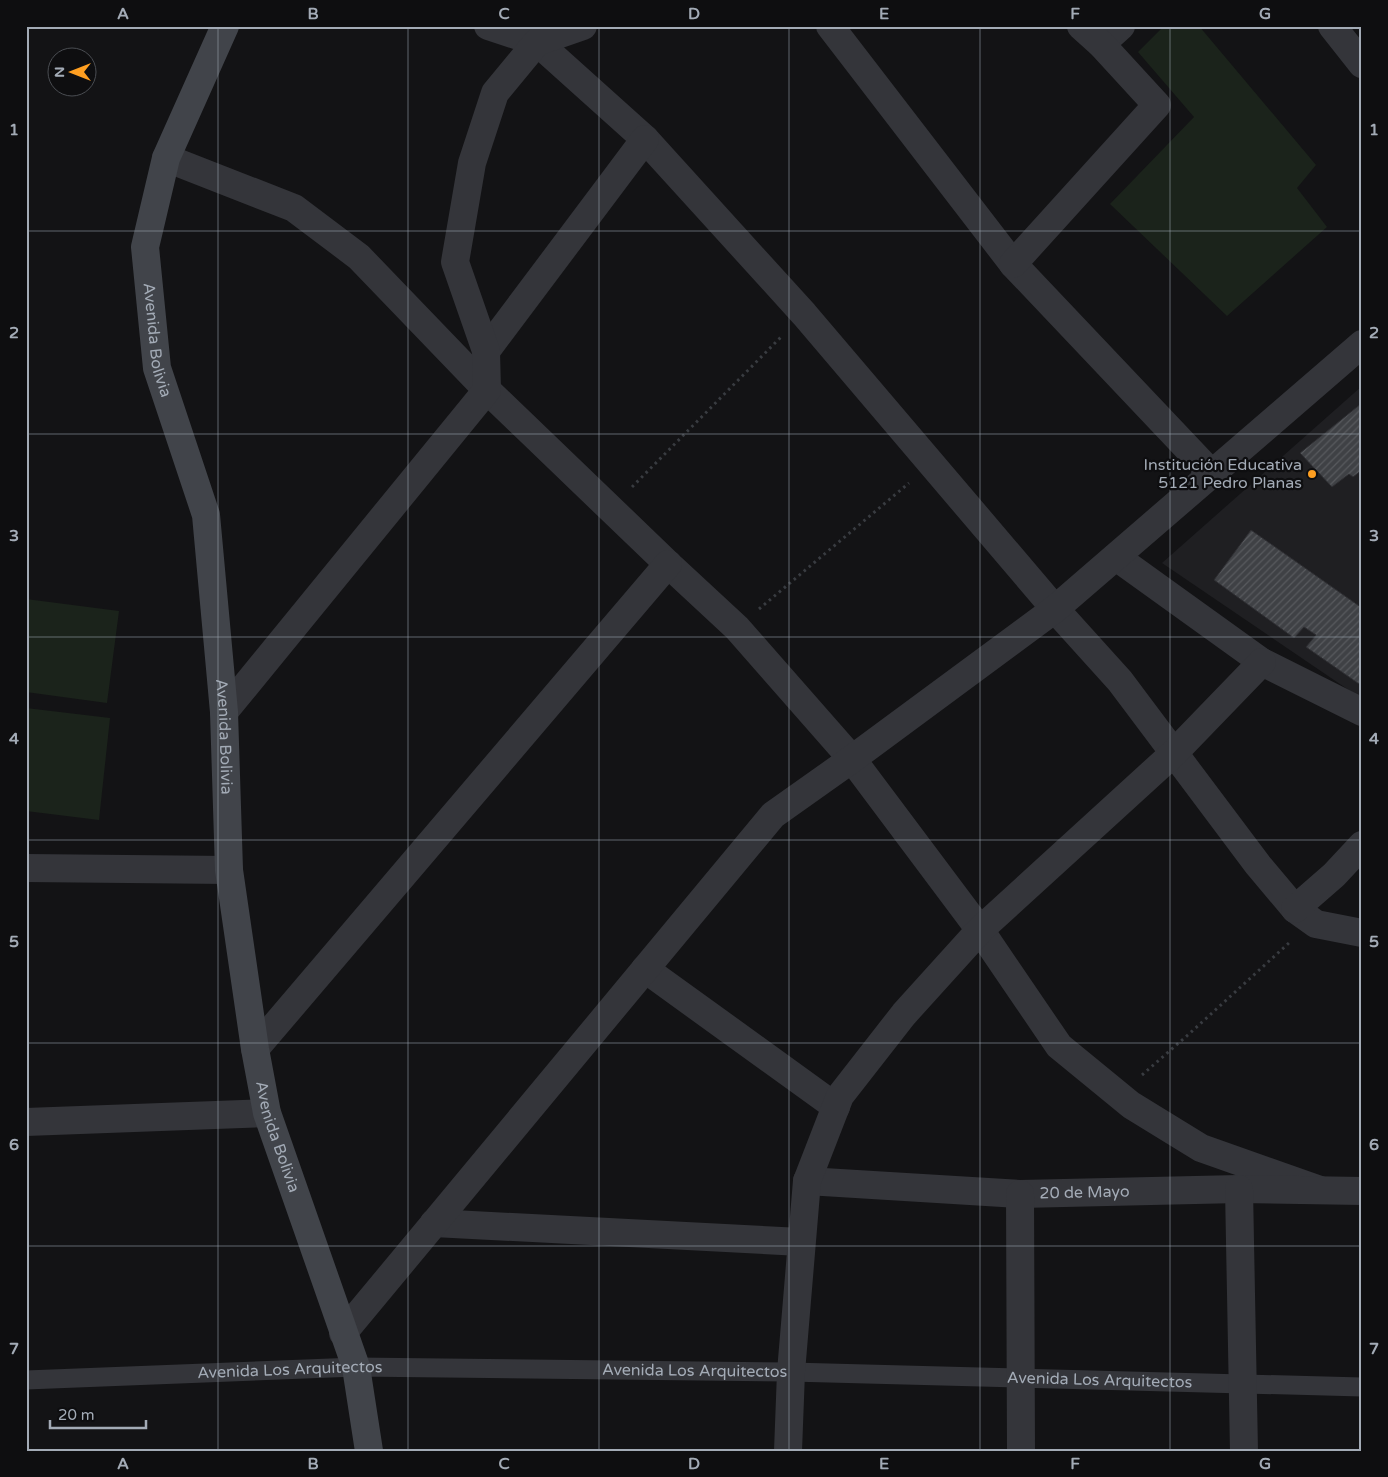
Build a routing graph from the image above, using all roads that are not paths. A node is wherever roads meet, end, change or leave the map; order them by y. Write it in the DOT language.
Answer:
graph roads {
  1 [pos="224,26"];
  2 [pos="488,26"];
  3 [pos="583,26"];
  4 [pos="830,26"];
  5 [pos="1121,26"];
  6 [pos="1332,26"];
  7 [pos="1091,35"];
  8 [pos="537,42"];
  9 [pos="1362,64"];
  10 [pos="645,139"];
  11 [pos="166,158"];
  12 [pos="1013,264"];
  13 [pos="1362,344"];
  14 [pos="486,351"];
  15 [pos="487,390"];
  16 [pos="1212,474"];
  17 [pos="1116,557"];
  18 [pos="668,564"];
  19 [pos="1055,609"];
  20 [pos="1262,662"];
  21 [pos="224,712"];
  22 [pos="1362,712"];
  23 [pos="1174,753"];
  24 [pos="852,759"];
  25 [pos="1362,845"];
  26 [pos="26,868"];
  27 [pos="229,870"];
  28 [pos="1306,916"];
  29 [pos="980,930"];
  30 [pos="1362,933"];
  31 [pos="645,969"];
  32 [pos="254,1049"];
  33 [pos="836,1107"];
  34 [pos="267,1113"];
  35 [pos="26,1122"];
  36 [pos="807,1181"];
  37 [pos="1239,1189"];
  38 [pos="1320,1190"];
  39 [pos="1362,1191"];
  40 [pos="1020,1194"];
  41 [pos="434,1223"];
  42 [pos="801,1242"];
  43 [pos="344,1334"];
  44 [pos="356,1367"];
  45 [pos="791,1372"];
  46 [pos="1021,1378"];
  47 [pos="26,1380"];
  48 [pos="1243,1384"];
  49 [pos="1362,1387"];
  50 [pos="369,1451"];
  51 [pos="788,1451"];
  52 [pos="1021,1451"];
  53 [pos="1244,1451"];
  1 -- 11 [label="main road, Avenida Bolivia"];
  2 -- 8 [label="street"];
  3 -- 8 [label="street"];
  4 -- 12 [label="street"];
  5 -- 7 [label="street"];
  6 -- 9 [label="street"];
  7 -- 12 [label="street"];
  8 -- 10 [label="street"];
  8 -- 14 [label="street"];
  10 -- 14 [label="street"];
  10 -- 19 [label="street"];
  11 -- 15 [label="street"];
  11 -- 21 [label="main road, Avenida Bolivia"];
  12 -- 16 [label="street"];
  13 -- 16 [label="street"];
  14 -- 15 [label="street"];
  15 -- 18 [label="street"];
  15 -- 21 [label="street"];
  16 -- 17 [label="street"];
  17 -- 19 [label="street"];
  17 -- 20 [label="street"];
  18 -- 24 [label="street"];
  18 -- 32 [label="street"];
  19 -- 23 [label="street"];
  19 -- 24 [label="street"];
  20 -- 22 [label="street"];
  20 -- 23 [label="street"];
  21 -- 27 [label="main road, Avenida Bolivia"];
  23 -- 28 [label="street"];
  23 -- 29 [label="street"];
  24 -- 29 [label="street"];
  24 -- 31 [label="street"];
  25 -- 28 [label="street"];
  26 -- 27 [label="street"];
  27 -- 32 [label="main road, Avenida Bolivia"];
  28 -- 30 [label="street"];
  29 -- 33 [label="street"];
  29 -- 38 [label="street"];
  31 -- 33 [label="street"];
  31 -- 41 [label="street"];
  32 -- 34 [label="main road, Avenida Bolivia"];
  33 -- 36 [label="street"];
  34 -- 35 [label="street"];
  34 -- 43 [label="main road, Avenida Bolivia"];
  36 -- 40 [label="street, 20 de Mayo"];
  36 -- 42 [label="street"];
  37 -- 38 [label="street, 20 de Mayo"];
  37 -- 40 [label="street, 20 de Mayo"];
  37 -- 48 [label="street"];
  38 -- 39 [label="street, 20 de Mayo"];
  40 -- 46 [label="street"];
  41 -- 42 [label="street"];
  41 -- 43 [label="street"];
  42 -- 45 [label="street"];
  43 -- 44 [label="main road, Avenida Bolivia"];
  44 -- 45 [label="lane, Avenida Los Arquitectos"];
  44 -- 47 [label="lane, Avenida Los Arquitectos"];
  44 -- 50 [label="main road, Avenida Bolivia"];
  45 -- 46 [label="lane, Avenida Los Arquitectos"];
  45 -- 51 [label="street"];
  46 -- 48 [label="lane, Avenida Los Arquitectos"];
  46 -- 52 [label="street"];
  48 -- 49 [label="lane, Avenida Los Arquitectos"];
  48 -- 53 [label="street"];
}
